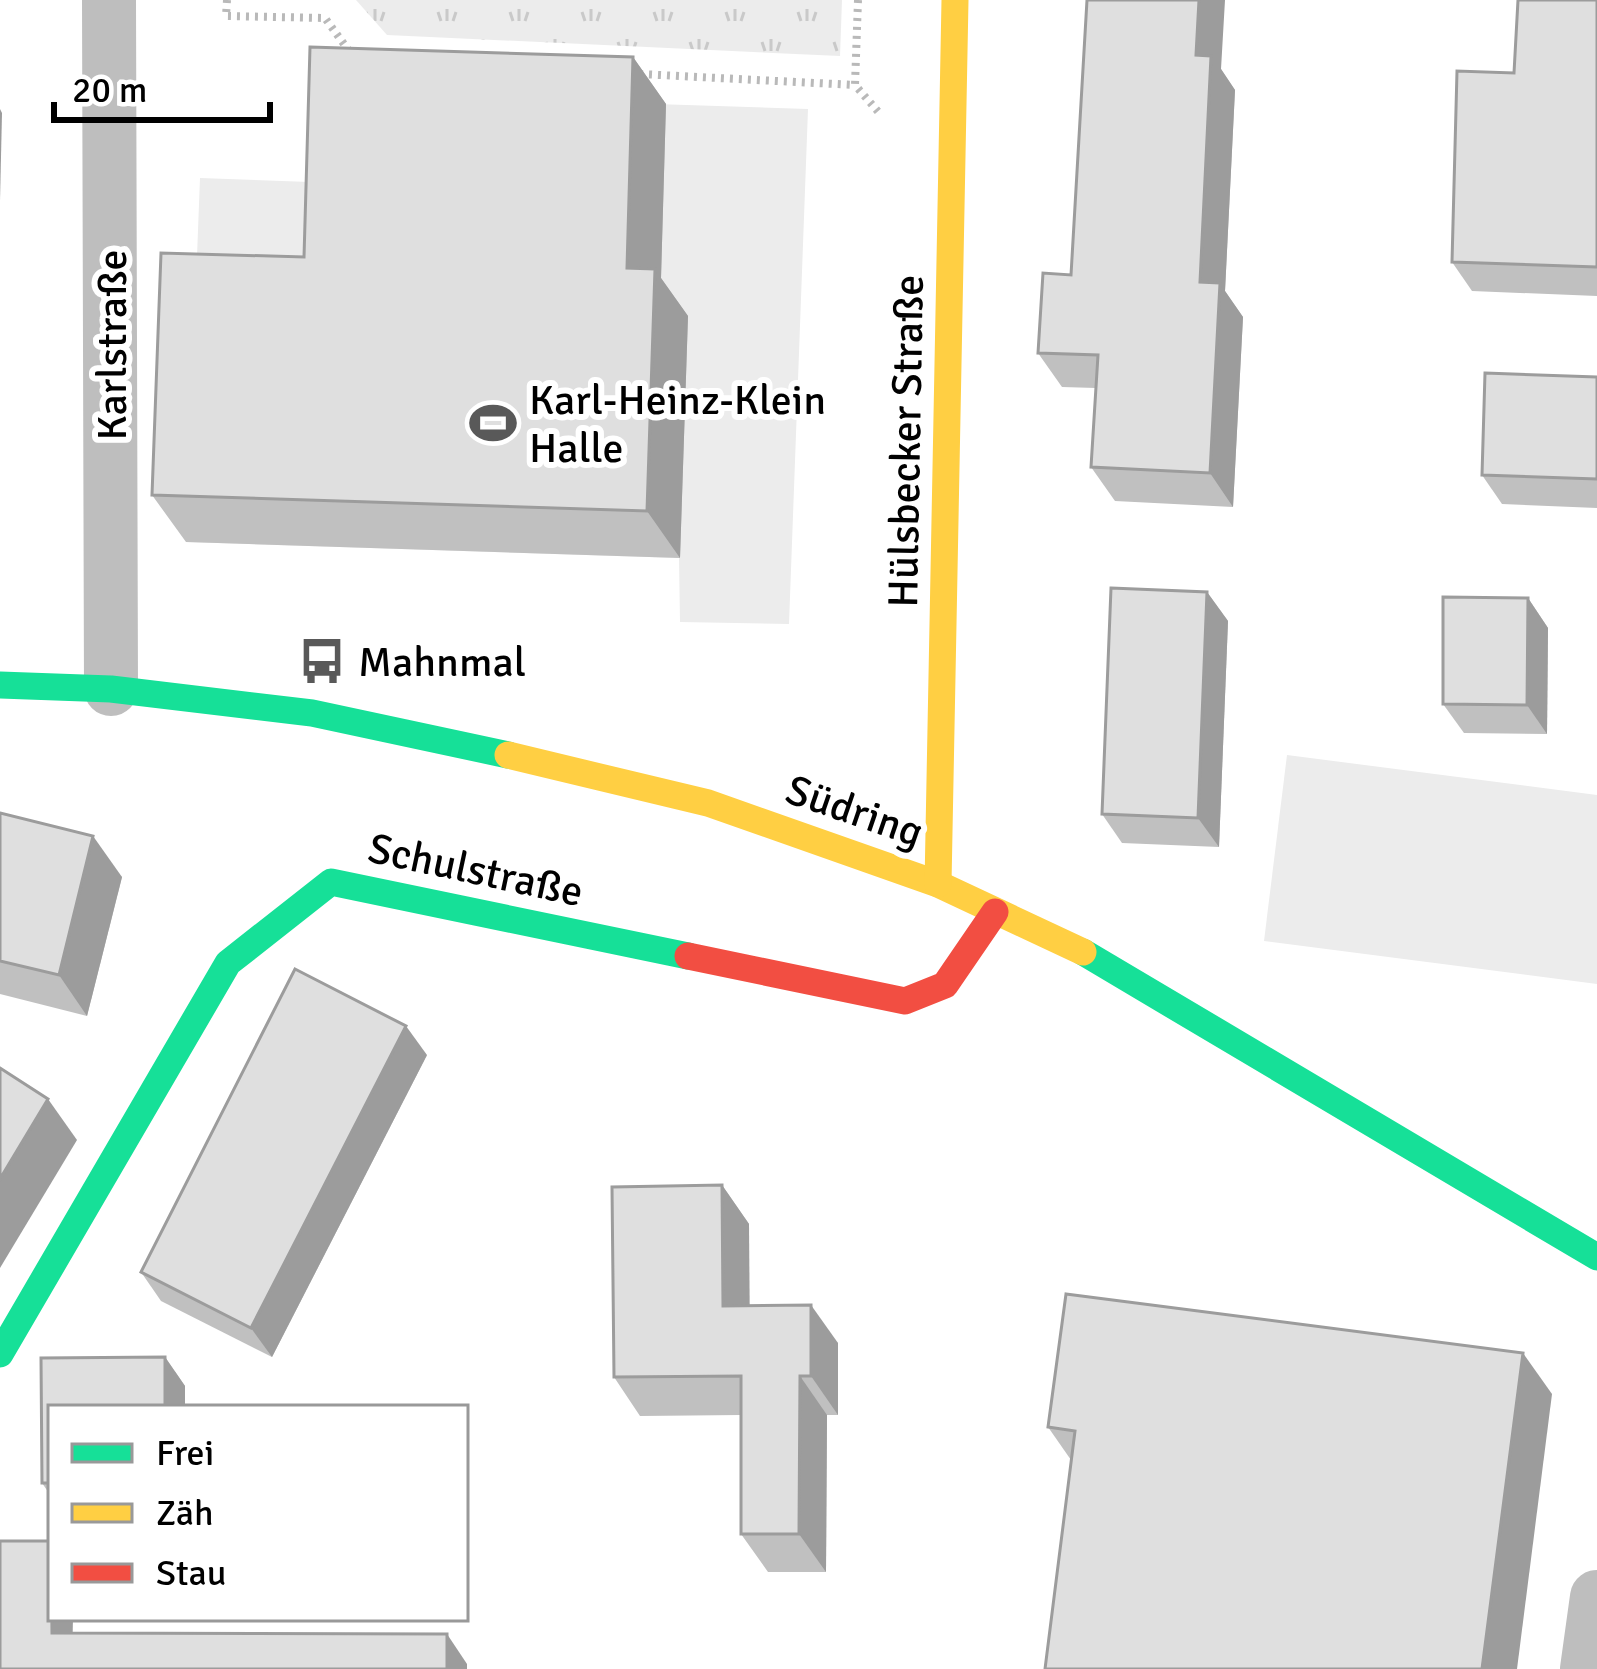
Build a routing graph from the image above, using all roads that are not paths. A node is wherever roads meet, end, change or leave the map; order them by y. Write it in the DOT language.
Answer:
graph roads {
  1 [pos="109,0"];
  2 [pos="955,0"];
  3 [pos="0,685"];
  4 [pos="111,689"];
  5 [pos="938,884"];
  6 [pos="995,912"];
  7 [pos="1597,1257"];
  8 [pos="0,1354"];
  9 [pos="1597,1597"];
  10 [pos="1587,1669"];
  1 -- 4 [label="street, Karlstraße"];
  2 -- 5 [label="street, Hülsbecker Straße"];
  3 -- 4 [label="street, Südring"];
  4 -- 5 [label="street, Südring"];
  5 -- 6 [label="street, Südring"];
  6 -- 7 [label="street, Südring"];
  6 -- 8 [label="street, Schulstraße"];
  9 -- 10 [label="street"];
}
